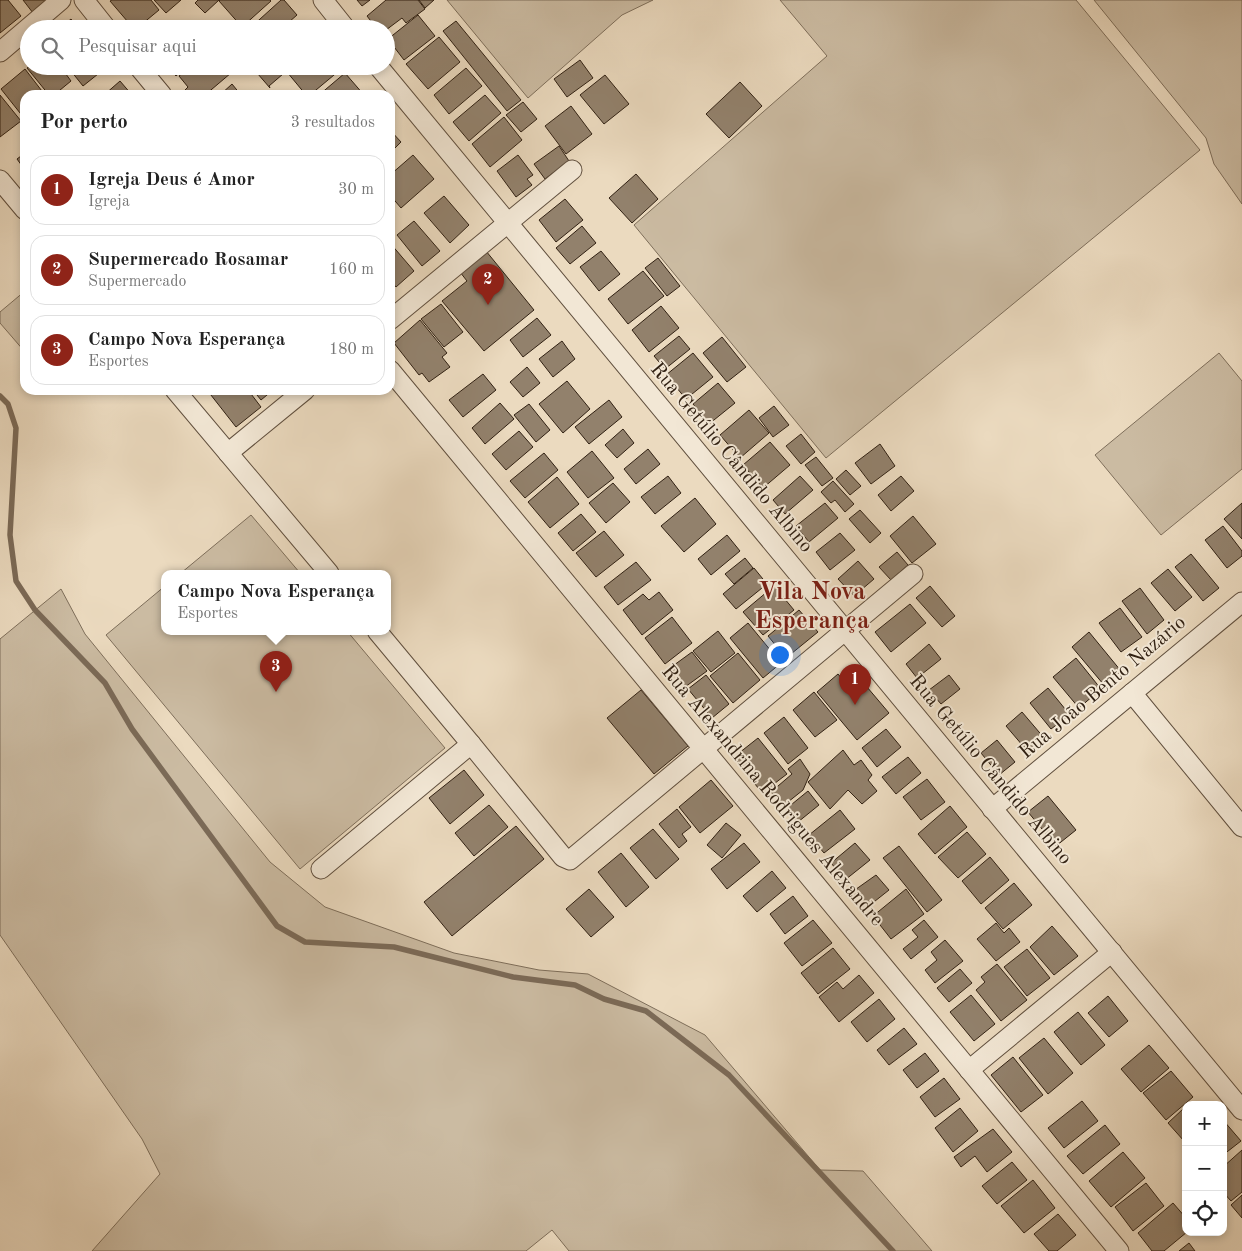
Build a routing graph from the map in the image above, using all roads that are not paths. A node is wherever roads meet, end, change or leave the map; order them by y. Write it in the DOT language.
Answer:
graph roads {
  1 [pos="61,0"];
  2 [pos="84,0"];
  3 [pos="323,0"];
  4 [pos="38,20"];
  5 [pos="100,20"];
  6 [pos="339,20"];
  7 [pos="20,35"];
  8 [pos="0,52"];
  9 [pos="145,75"];
  10 [pos="385,75"];
  11 [pos="158,90"];
  12 [pos="572,170"];
  13 [pos="0,180"];
  14 [pos="20,204"];
  15 [pos="507,223"];
  16 [pos="395,316"];
  17 [pos="395,376"];
  18 [pos="179,395"];
  19 [pos="299,395"];
  20 [pos="228,453"];
  21 [pos="326,570"];
  22 [pos="913,574"];
  23 [pos="1242,602"];
  24 [pos="845,630"];
  25 [pos="380,635"];
  26 [pos="1132,693"];
  27 [pos="471,744"];
  28 [pos="703,748"];
  29 [pos="992,809"];
  30 [pos="1242,828"];
  31 [pos="321,869"];
  32 [pos="1112,952"];
  33 [pos="969,1070"];
  34 [pos="1242,1110"];
  35 [pos="1119,1251"];
  1 -- 4 [label="street"];
  2 -- 5 [label="street"];
  3 -- 6 [label="street"];
  7 -- 8 [label="street"];
  9 -- 11 [label="street"];
  10 -- 15 [label="street, Rua Getúlio Cândido Albino"];
  12 -- 15 [label="street"];
  13 -- 14 [label="street"];
  15 -- 16 [label="street"];
  15 -- 24 [label="street, Rua Getúlio Cândido Albino"];
  17 -- 28 [label="street, Rua Alexandrina Rodrigues Alexandre"];
  18 -- 20 [label="street"];
  19 -- 20 [label="street"];
  20 -- 21 [label="street"];
  22 -- 24 [label="street"];
  23 -- 26 [label="street, Rua João Bento Nazário"];
  24 -- 28 [label="street"];
  24 -- 29 [label="street, Rua Getúlio Cândido Albino"];
  25 -- 27 [label="street"];
  26 -- 29 [label="street, Rua João Bento Nazário"];
  26 -- 30 [label="street"];
  27 -- 28 [label="street"];
  27 -- 31 [label="street"];
  28 -- 33 [label="street, Rua Alexandrina Rodrigues Alexandre"];
  29 -- 32 [label="street, Rua Getúlio Cândido Albino"];
  32 -- 33 [label="street"];
  32 -- 34 [label="street, Rua Getúlio Cândido Albino"];
  33 -- 35 [label="street, Rua Alexandrina Rodrigues Alexandre"];
}
